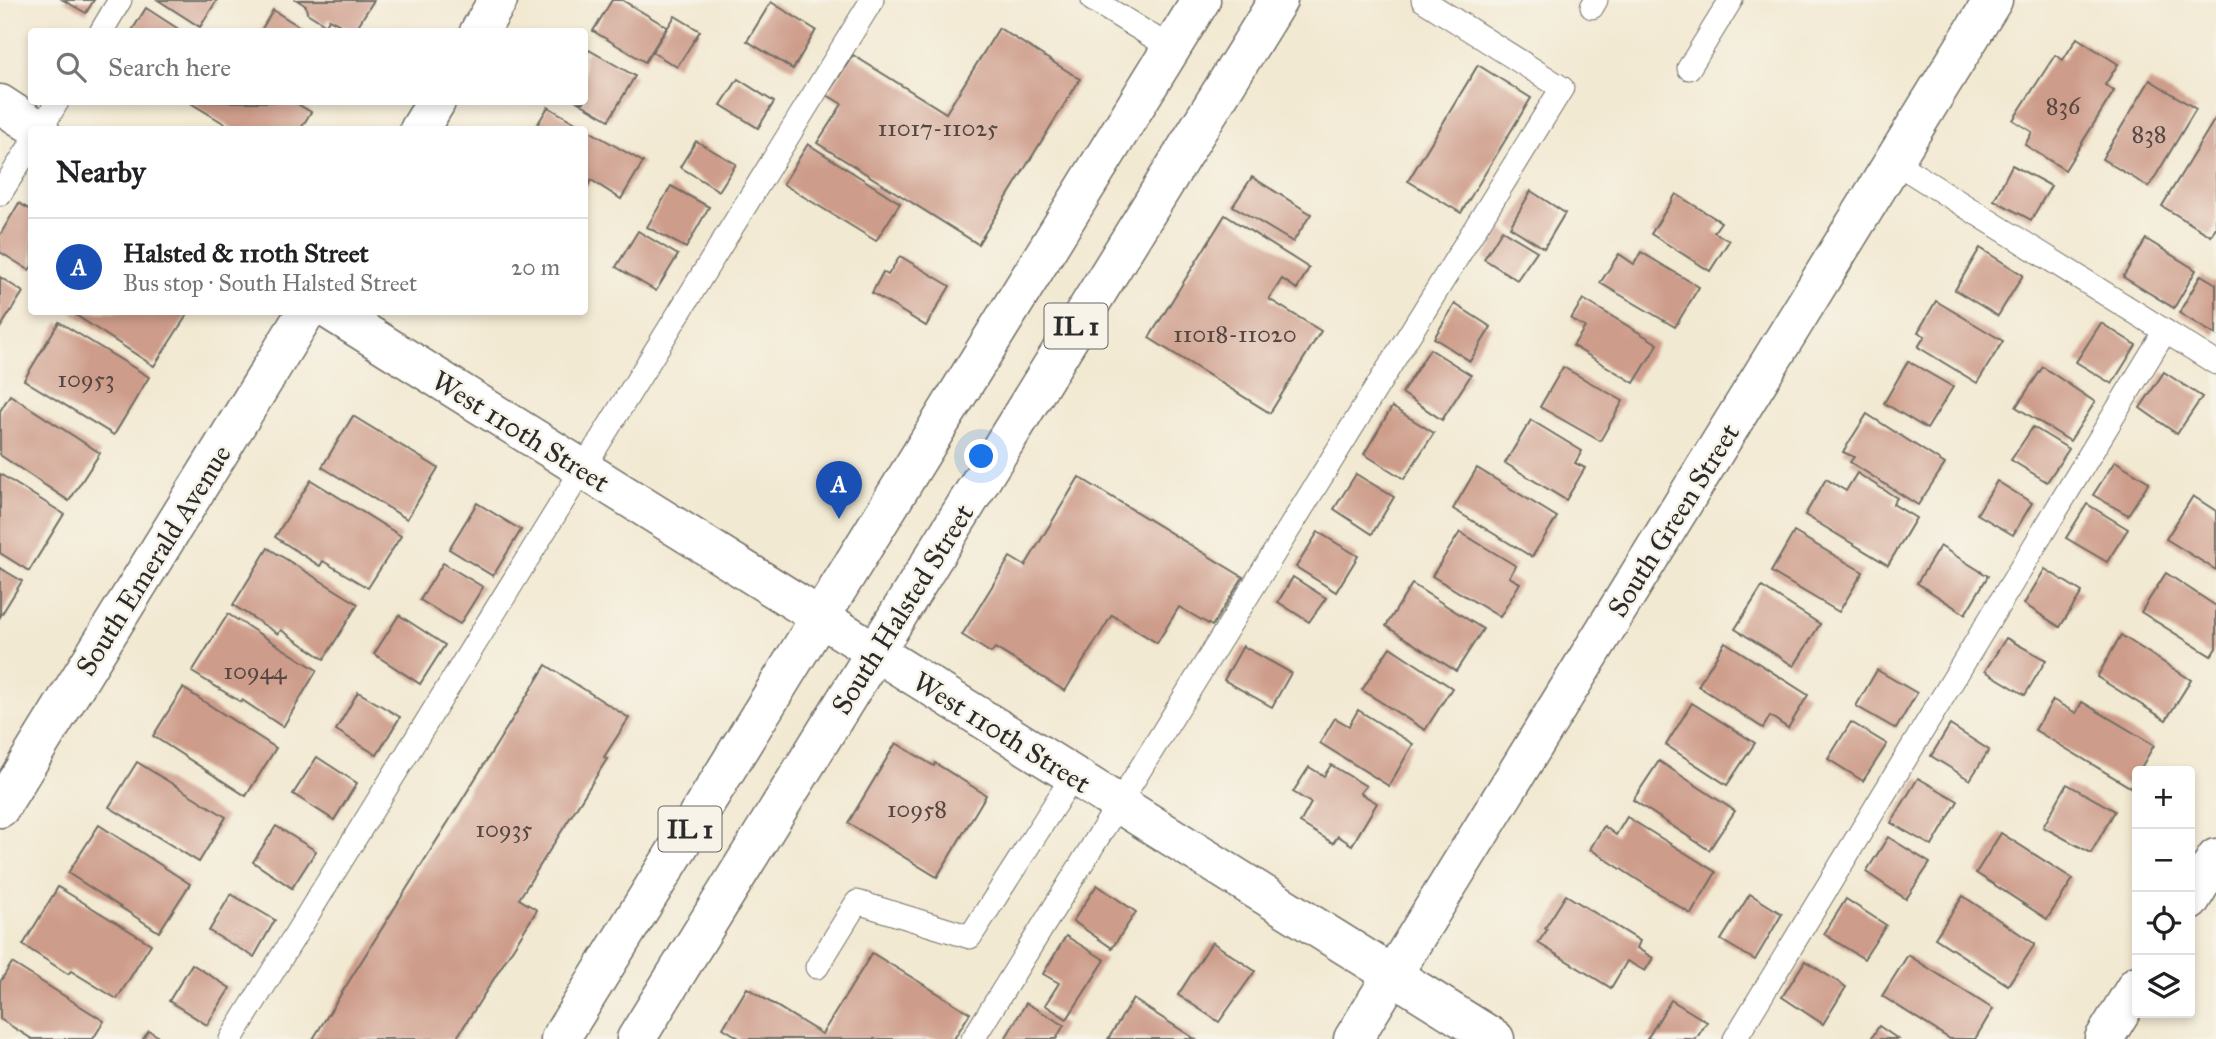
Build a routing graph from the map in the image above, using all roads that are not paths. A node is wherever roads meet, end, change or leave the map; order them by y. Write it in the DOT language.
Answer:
graph roads {
  1 [pos="120,0"];
  2 [pos="498,0"];
  3 [pos="872,0"];
  4 [pos="1093,0"];
  5 [pos="1201,0"];
  6 [pos="1278,0"];
  7 [pos="1423,0"];
  8 [pos="1731,0"];
  9 [pos="1993,0"];
  10 [pos="102,28"];
  11 [pos="481,28"];
  12 [pos="1171,48"];
  13 [pos="1689,68"];
  14 [pos="0,104"];
  15 [pos="55,105"];
  16 [pos="434,105"];
  17 [pos="35,126"];
  18 [pos="42,126"];
  19 [pos="421,126"];
  20 [pos="28,149"];
  21 [pos="1893,161"];
  22 [pos="0,194"];
  23 [pos="304,315"];
  24 [pos="336,315"];
  25 [pos="2165,331"];
  26 [pos="2216,363"];
  27 [pos="582,469"];
  28 [pos="820,618"];
  29 [pos="874,653"];
  30 [pos="1073,776"];
  31 [pos="1118,804"];
  32 [pos="0,808"];
  33 [pos="2216,858"];
  34 [pos="2195,893"];
  35 [pos="817,967"];
  36 [pos="1393,975"];
  37 [pos="2132,993"];
  38 [pos="231,1039"];
  39 [pos="561,1039"];
  40 [pos="636,1039"];
  41 [pos="973,1039"];
  42 [pos="1353,1039"];
  43 [pos="1494,1039"];
  44 [pos="1735,1039"];
  45 [pos="2104,1039"];
  1 -- 10 [label="lane"];
  2 -- 11 [label="street"];
  3 -- 27 [label="lane"];
  4 -- 12 [label="lane"];
  5 -- 12 [label="street, IL 1"];
  6 -- 29 [label="street, South Halsted Street / IL 1"];
  7 -- 31 [label="lane"];
  8 -- 13 [label="lane"];
  9 -- 21 [label="street, South Green Street"];
  12 -- 28 [label="street, IL 1"];
  14 -- 17 [label="street"];
  15 -- 18 [label="lane"];
  16 -- 19 [label="street"];
  20 -- 22 [label="lane"];
  21 -- 25 [label="lane"];
  21 -- 36 [label="street, South Green Street"];
  23 -- 32 [label="street, South Emerald Avenue"];
  24 -- 27 [label="street, West 110th Street"];
  25 -- 26 [label="lane"];
  25 -- 44 [label="lane"];
  27 -- 28 [label="street, West 110th Street"];
  27 -- 38 [label="lane"];
  28 -- 29 [label="street, West 110th Street"];
  28 -- 39 [label="street, IL 1"];
  29 -- 30 [label="street, West 110th Street"];
  29 -- 40 [label="street, South Halsted Street / IL 1"];
  30 -- 31 [label="street, West 110th Street"];
  30 -- 35 [label="lane"];
  31 -- 36 [label="street, West 110th Street"];
  31 -- 41 [label="lane"];
  33 -- 34 [label="street"];
  36 -- 42 [label="street, South Green Street"];
  36 -- 43 [label="street, West 110th Street"];
  37 -- 45 [label="street"];
}
